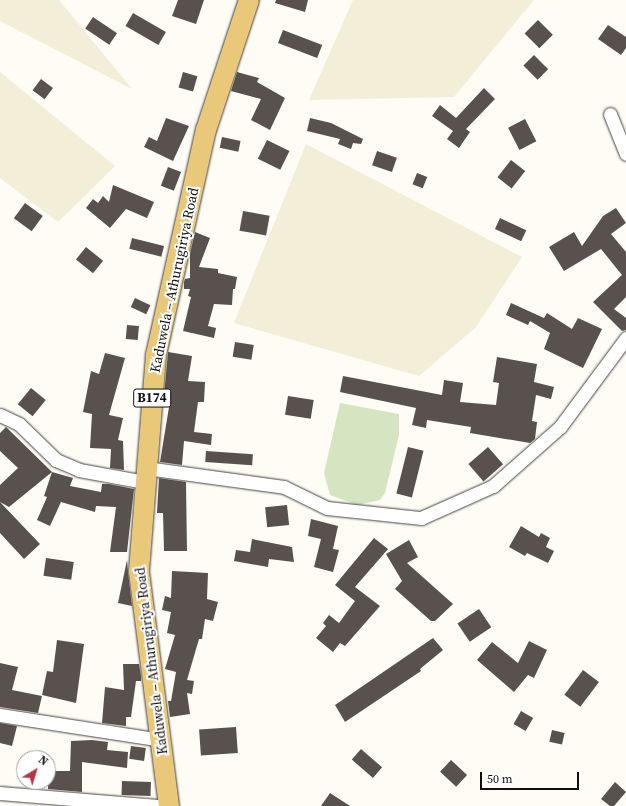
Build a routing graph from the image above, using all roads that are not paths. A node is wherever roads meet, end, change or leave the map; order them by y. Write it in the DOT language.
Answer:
graph roads {
  1 [pos="249,0"];
  2 [pos="610,114"];
  3 [pos="626,154"];
  4 [pos="626,338"];
  5 [pos="0,415"];
  6 [pos="145,476"];
  7 [pos="0,715"];
  8 [pos="161,740"];
  9 [pos="0,793"];
  10 [pos="157,806"];
  11 [pos="169,806"];
  1 -- 6 [label="main road, Kaduwela – Athurugiriya Road / B174"];
  2 -- 3 [label="street"];
  4 -- 6 [label="street"];
  5 -- 6 [label="street"];
  6 -- 8 [label="main road, Kaduwela – Athurugiriya Road / B174"];
  7 -- 8 [label="street"];
  8 -- 11 [label="main road, Kaduwela – Athurugiriya Road / B174"];
  9 -- 10 [label="street"];
}
